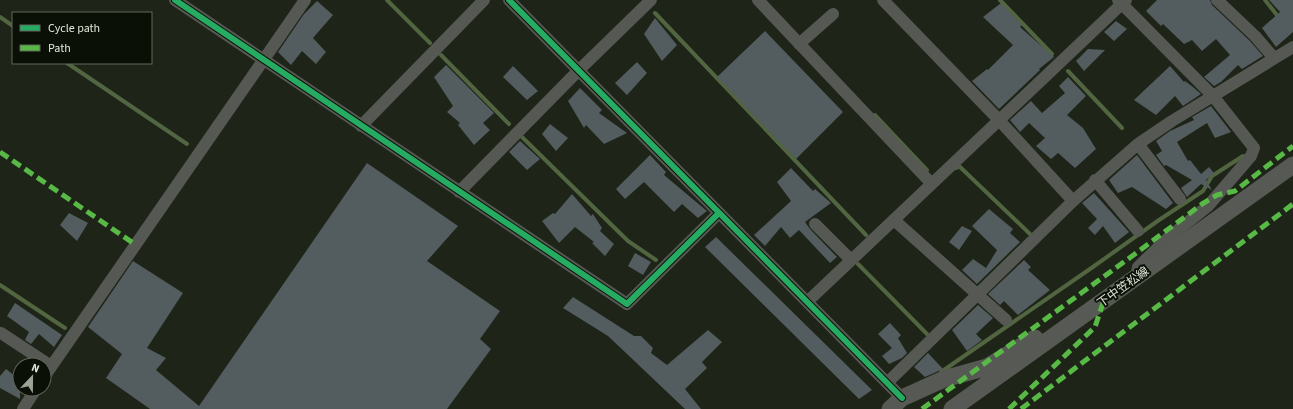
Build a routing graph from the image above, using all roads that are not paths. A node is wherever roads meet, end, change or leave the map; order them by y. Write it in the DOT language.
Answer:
graph roads {
  1 [pos="174,0"];
  2 [pos="305,0"];
  3 [pos="484,0"];
  4 [pos="509,0"];
  5 [pos="652,0"];
  6 [pos="758,0"];
  7 [pos="883,0"];
  8 [pos="1217,0"];
  9 [pos="1122,1"];
  10 [pos="833,14"];
  11 [pos="800,44"];
  12 [pos="1293,47"];
  13 [pos="1274,58"];
  14 [pos="264,60"];
  15 [pos="578,71"];
  16 [pos="1214,96"];
  17 [pos="999,120"];
  18 [pos="360,126"];
  19 [pos="1138,144"];
  20 [pos="1293,165"];
  21 [pos="1095,180"];
  22 [pos="931,183"];
  23 [pos="459,192"];
  24 [pos="1180,199"];
  25 [pos="1073,201"];
  26 [pos="719,213"];
  27 [pos="894,220"];
  28 [pos="815,224"];
  29 [pos="1138,231"];
  30 [pos="851,260"];
  31 [pos="1136,277"];
  32 [pos="978,295"];
  33 [pos="807,302"];
  34 [pos="1006,320"];
  35 [pos="1064,330"];
  36 [pos="1,333"];
  37 [pos="37,357"];
  38 [pos="52,365"];
  39 [pos="887,383"];
  40 [pos="31,397"];
  41 [pos="896,404"];
  42 [pos="23,409"];
  43 [pos="952,409"];
  1 -- 14 [label="street"];
  2 -- 14 [label="street"];
  3 -- 18 [label="street"];
  4 -- 15 [label="street"];
  5 -- 15 [label="street"];
  6 -- 11 [label="street"];
  7 -- 17 [label="street"];
  8 -- 13 [label="street"];
  9 -- 16 [label="street"];
  9 -- 17 [label="street"];
  10 -- 11 [label="street"];
  11 -- 22 [label="street"];
  12 -- 13 [label="street"];
  13 -- 16 [label="street"];
  14 -- 18 [label="street"];
  14 -- 38 [label="street"];
  15 -- 23 [label="street"];
  15 -- 26 [label="street"];
  16 -- 19 [label="street"];
  16 -- 31 [label="street"];
  17 -- 22 [label="street"];
  17 -- 25 [label="street"];
  18 -- 23 [label="street"];
  19 -- 21 [label="street"];
  19 -- 24 [label="street"];
  20 -- 31 [label="main road, 下中笠松線"];
  21 -- 25 [label="street"];
  21 -- 29 [label="street"];
  22 -- 27 [label="street"];
  23 -- 26 [label="street"];
  25 -- 32 [label="street"];
  26 -- 33 [label="street"];
  27 -- 30 [label="street"];
  27 -- 32 [label="street"];
  28 -- 30 [label="street"];
  30 -- 33 [label="street"];
  31 -- 35 [label="main road, 下中笠松線"];
  32 -- 34 [label="street"];
  32 -- 39 [label="street"];
  33 -- 39 [label="street"];
  35 -- 41 [label="main road"];
  35 -- 43 [label="main road, 下中笠松線"];
  36 -- 37 [label="street"];
  39 -- 41 [label="street"];
  40 -- 42 [label="street"];
}
